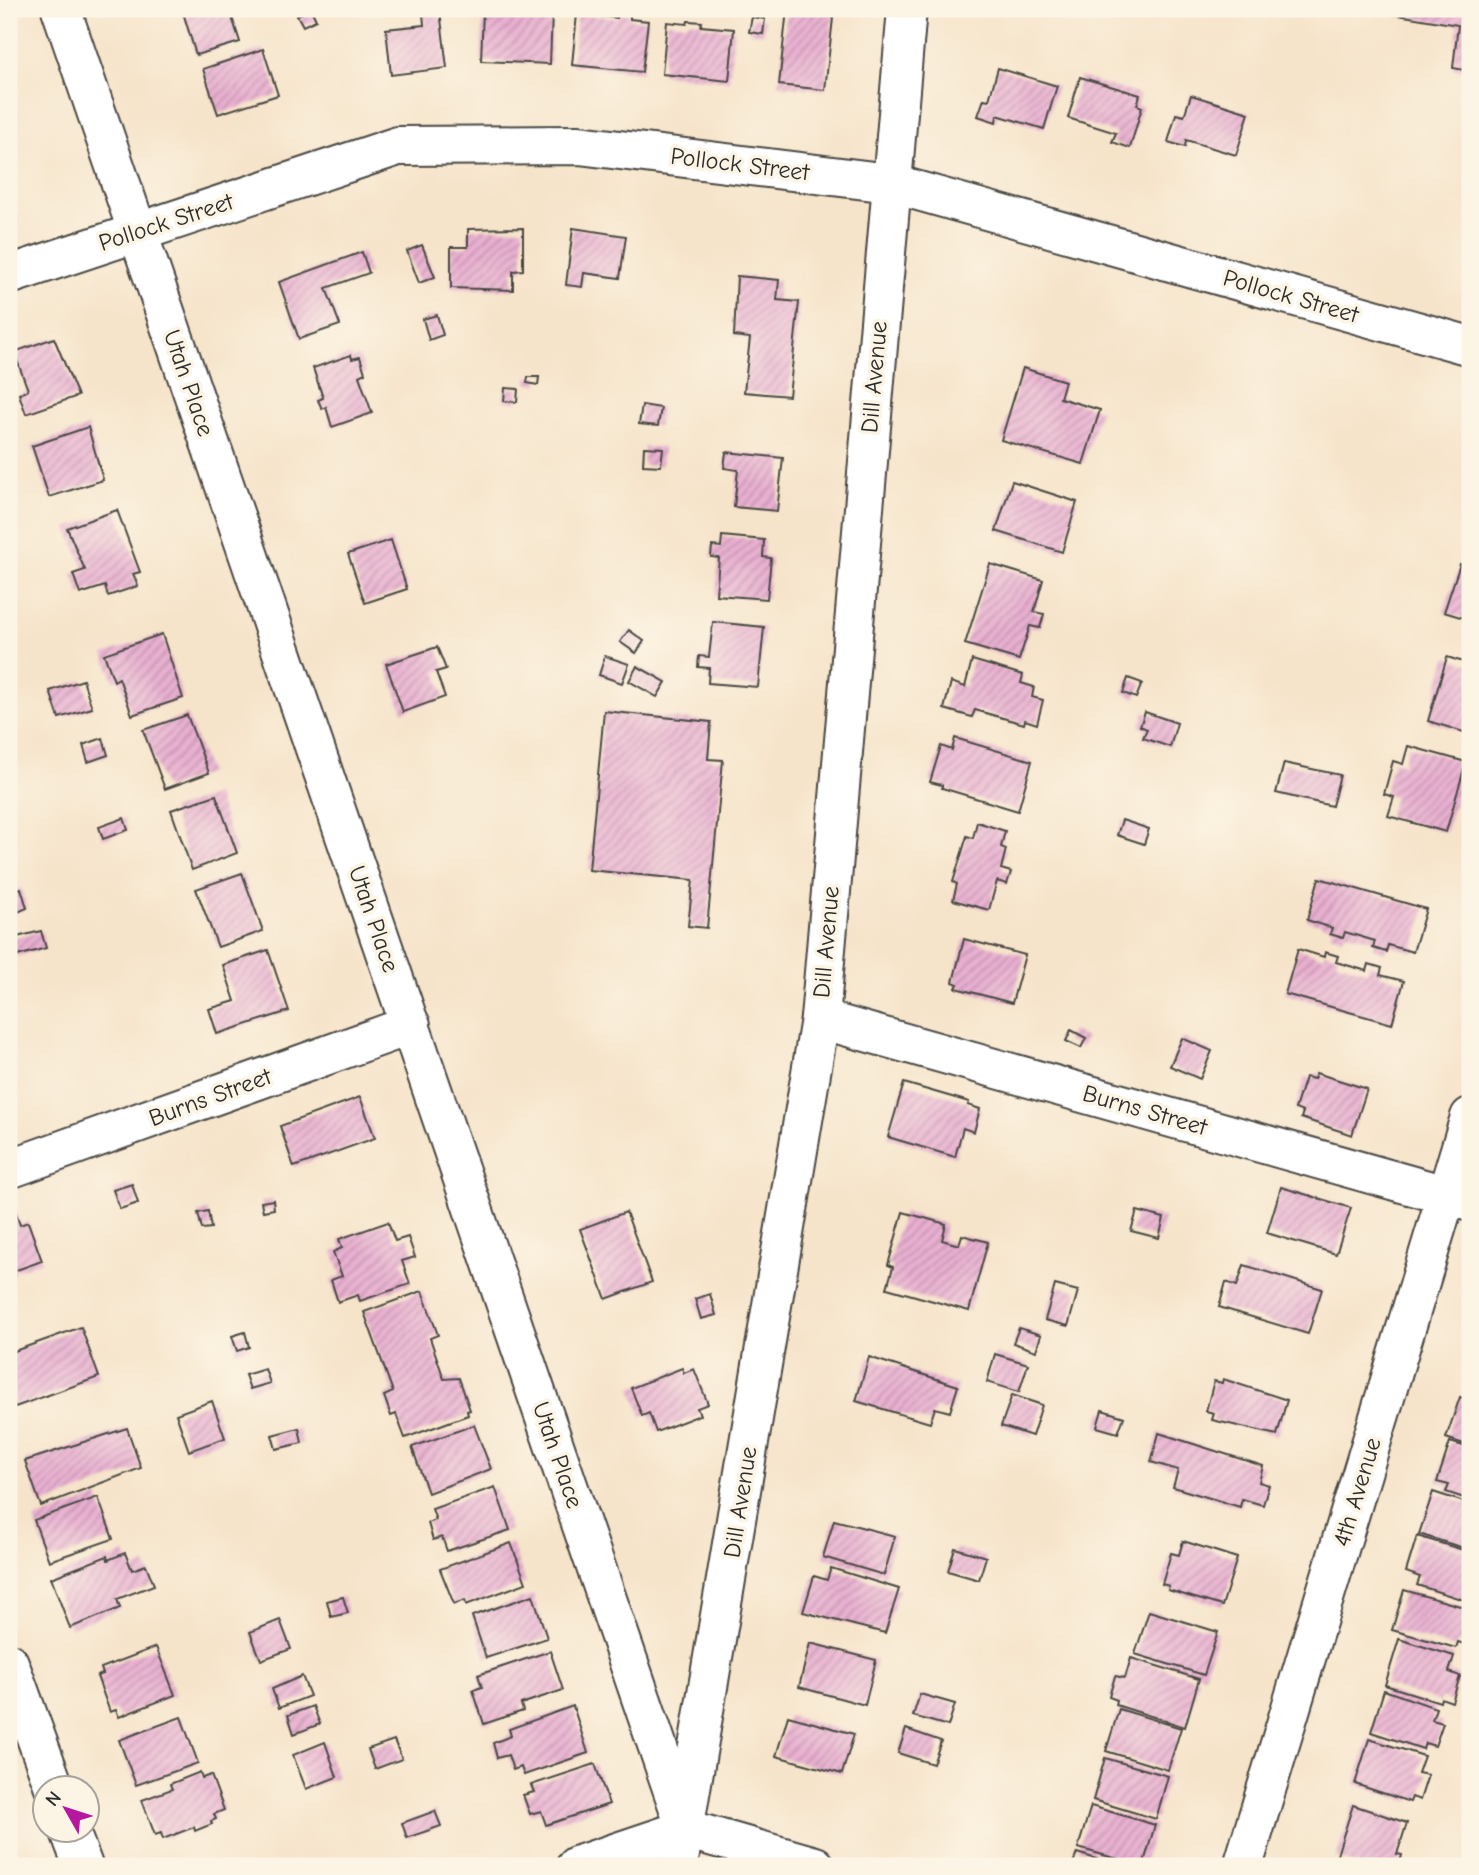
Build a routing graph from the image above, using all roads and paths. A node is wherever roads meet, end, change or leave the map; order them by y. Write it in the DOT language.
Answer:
graph roads {
  1 [pos="61,9"];
  2 [pos="907,9"];
  3 [pos="890,183"];
  4 [pos="137,230"];
  5 [pos="9,275"];
  6 [pos="1470,346"];
  7 [pos="820,1019"];
  8 [pos="411,1025"];
  9 [pos="1470,1117"];
  10 [pos="9,1169"];
  11 [pos="1459,1199"];
  12 [pos="9,1663"];
  13 [pos="49,1773"];
  14 [pos="686,1829"];
  15 [pos="74,1843"];
  16 [pos="83,1866"];
  17 [pos="576,1866"];
  18 [pos="678,1866"];
  19 [pos="815,1866"];
  20 [pos="1243,1866"];
  1 -- 4 [label="street, Utah Place"];
  2 -- 3 [label="street, Dill Avenue"];
  3 -- 4 [label="street, Pollock Street"];
  3 -- 6 [label="street, Pollock Street"];
  3 -- 7 [label="street, Dill Avenue"];
  4 -- 5 [label="street, Pollock Street"];
  4 -- 8 [label="street, Utah Place"];
  7 -- 11 [label="street, Burns Street"];
  7 -- 14 [label="street, Dill Avenue"];
  8 -- 10 [label="street, Burns Street"];
  8 -- 14 [label="street, Utah Place"];
  9 -- 11 [label="street, 4th Avenue"];
  11 -- 20 [label="street, 4th Avenue"];
  12 -- 13 [label="street"];
  14 -- 17 [label="street"];
  14 -- 18 [label="street, Dill Avenue"];
  14 -- 19 [label="street"];
  15 -- 16 [label="street"];
}
